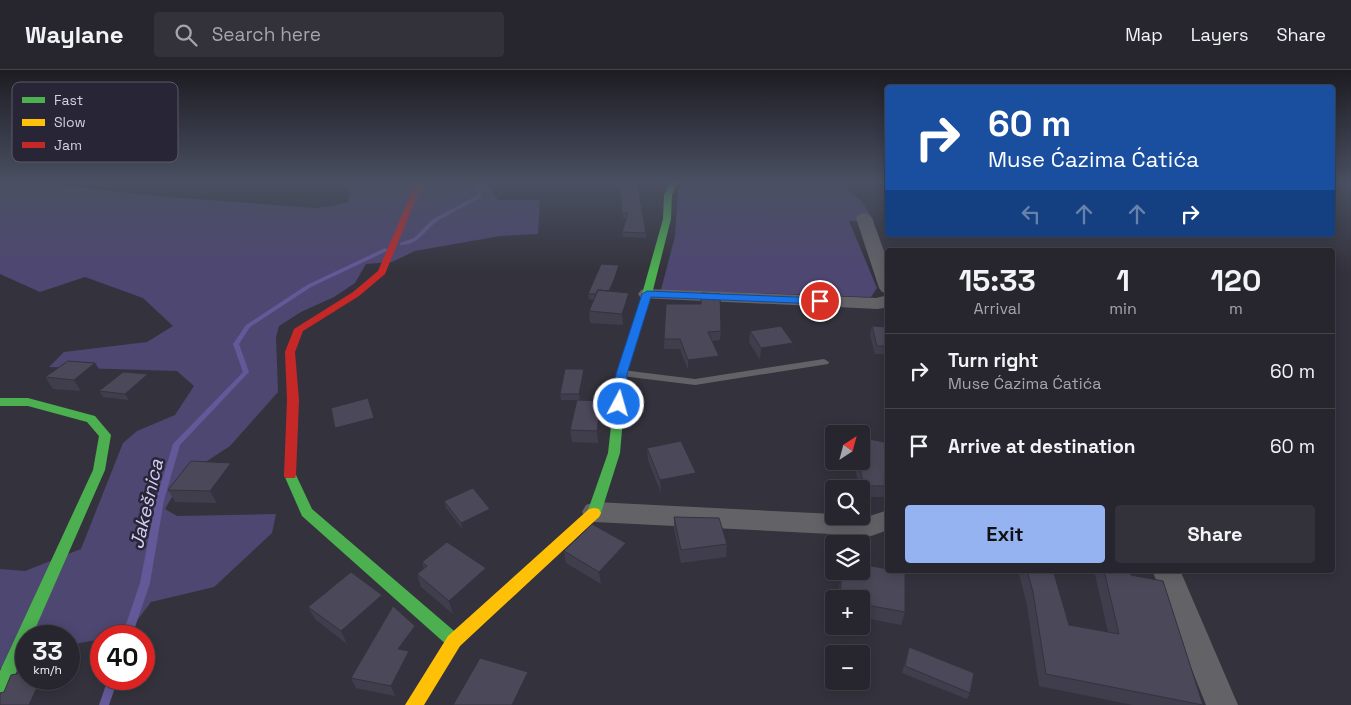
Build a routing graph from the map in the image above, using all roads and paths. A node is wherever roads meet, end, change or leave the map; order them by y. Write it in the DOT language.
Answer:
graph roads {
  1 [pos="407,212"];
  2 [pos="667,212"];
  3 [pos="864,218"];
  4 [pos="885,279"];
  5 [pos="647,294"];
  6 [pos="885,301"];
  7 [pos="824,362"];
  8 [pos="622,374"];
  9 [pos="0,402"];
  10 [pos="595,512"];
  11 [pos="885,521"];
  12 [pos="1167,573"];
  13 [pos="454,641"];
  14 [pos="0,690"];
  15 [pos="414,705"];
  16 [pos="1222,705"];
  1 -- 13 [label="street"];
  2 -- 5 [label="street"];
  3 -- 4 [label="street"];
  5 -- 6 [label="street"];
  5 -- 8 [label="street"];
  7 -- 8 [label="lane"];
  8 -- 10 [label="street"];
  9 -- 14 [label="street"];
  10 -- 11 [label="street"];
  10 -- 13 [label="street"];
  12 -- 16 [label="street"];
  13 -- 15 [label="street"];
}
